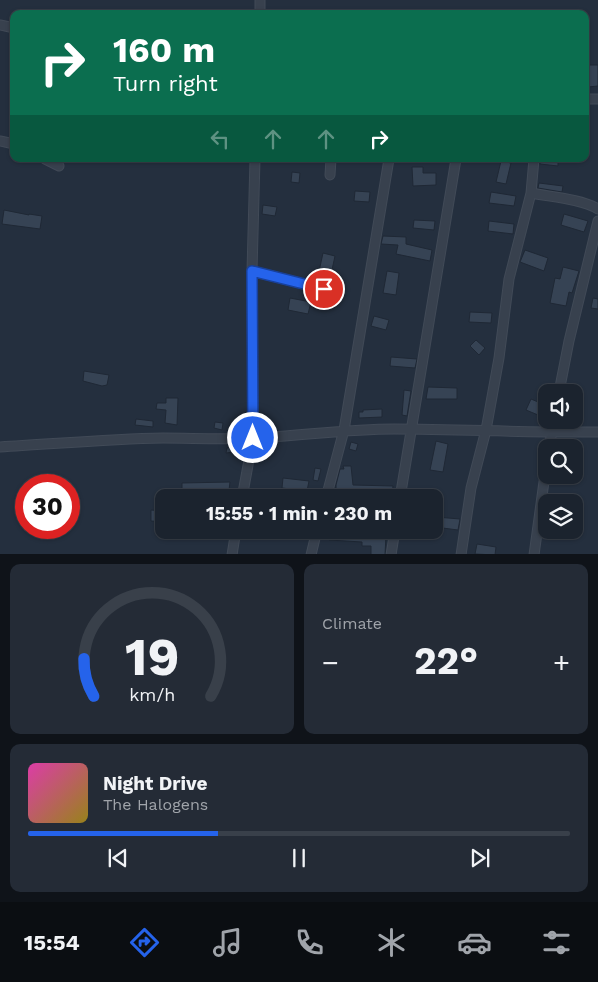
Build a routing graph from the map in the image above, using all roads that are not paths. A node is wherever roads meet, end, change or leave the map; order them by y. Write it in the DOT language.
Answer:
graph roads {
  1 [pos="51,162"];
  2 [pos="255,162"];
  3 [pos="331,162"];
  4 [pos="389,162"];
  5 [pos="456,162"];
  6 [pos="534,162"];
  7 [pos="59,166"];
  8 [pos="330,175"];
  9 [pos="531,193"];
  10 [pos="598,209"];
  11 [pos="598,221"];
  12 [pos="252,271"];
  13 [pos="324,289"];
  14 [pos="561,384"];
  15 [pos="412,429"];
  16 [pos="552,429"];
  17 [pos="344,430"];
  18 [pos="486,430"];
  19 [pos="551,432"];
  20 [pos="598,432"];
  21 [pos="253,438"];
  22 [pos="550,439"];
  23 [pos="0,448"];
  24 [pos="544,484"];
  25 [pos="244,489"];
  26 [pos="328,489"];
  27 [pos="402,489"];
  28 [pos="234,539"];
  29 [pos="315,539"];
  30 [pos="394,539"];
  31 [pos="232,554"];
  32 [pos="311,554"];
  33 [pos="391,554"];
  34 [pos="461,554"];
  35 [pos="534,554"];
  1 -- 7 [label="street"];
  2 -- 12 [label="street"];
  3 -- 8 [label="street"];
  4 -- 17 [label="street"];
  5 -- 15 [label="street"];
  6 -- 9 [label="street"];
  9 -- 10 [label="street"];
  9 -- 18 [label="street"];
  11 -- 14 [label="street"];
  12 -- 13 [label="street"];
  12 -- 21 [label="street"];
  15 -- 17 [label="street"];
  15 -- 18 [label="street"];
  15 -- 27 [label="street"];
  16 -- 19 [label="street"];
  17 -- 21 [label="street"];
  17 -- 26 [label="street"];
  18 -- 19 [label="street"];
  18 -- 34 [label="street"];
  19 -- 20 [label="street"];
  19 -- 22 [label="street"];
  21 -- 23 [label="street"];
  21 -- 25 [label="street"];
  24 -- 35 [label="street"];
  28 -- 31 [label="street"];
  29 -- 32 [label="street"];
  30 -- 33 [label="street"];
}
